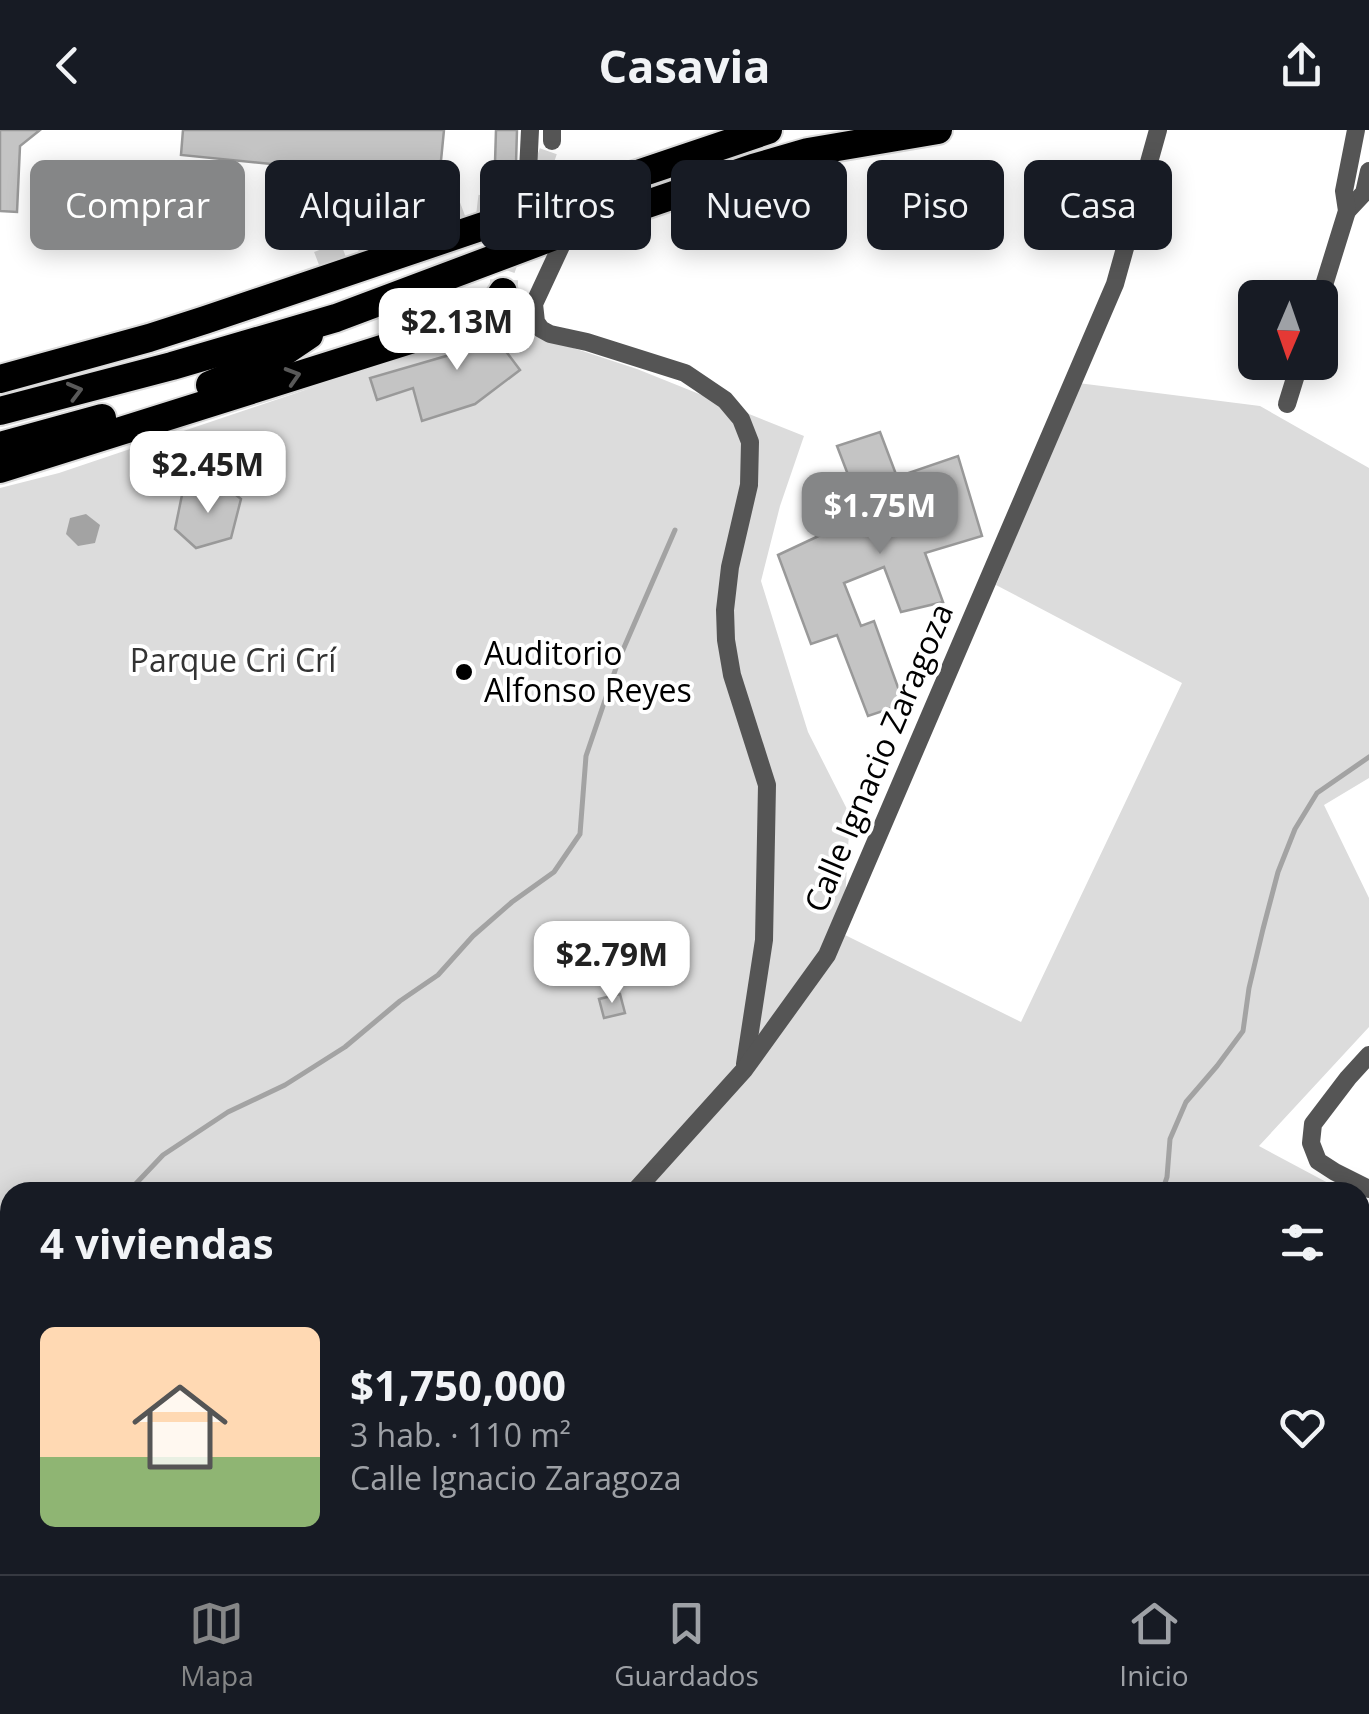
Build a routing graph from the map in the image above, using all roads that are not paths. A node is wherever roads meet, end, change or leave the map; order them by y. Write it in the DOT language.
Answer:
graph roads {
  1 [pos="530,130"];
  2 [pos="768,130"];
  3 [pos="938,130"];
  4 [pos="1158,130"];
  5 [pos="1356,130"];
  6 [pos="529,160"];
  7 [pos="651,170"];
  8 [pos="1369,171"];
  9 [pos="651,204"];
  10 [pos="1347,211"];
  11 [pos="480,227"];
  12 [pos="517,250"];
  13 [pos="559,250"];
  14 [pos="319,265"];
  15 [pos="1326,280"];
  16 [pos="502,292"];
  17 [pos="336,318"];
  18 [pos="124,345"];
  19 [pos="0,378"];
  20 [pos="1294,380"];
  21 [pos="1287,404"];
  22 [pos="0,412"];
  23 [pos="0,446"];
  24 [pos="0,469"];
  25 [pos="1369,1055"];
  26 [pos="744,1070"];
  27 [pos="643,1182"];
  28 [pos="1355,1182"];
  1 -- 6 [label="street"];
  2 -- 7 [label="highway"];
  3 -- 9 [label="highway"];
  4 -- 26 [label="street, Calle Ignacio Zaragoza"];
  5 -- 10 [label="street"];
  8 -- 10 [label="street"];
  10 -- 15 [label="street"];
  11 -- 18 [label="highway"];
  12 -- 17 [label="highway"];
  13 -- 26 [label="street"];
  14 -- 18 [label="highway"];
  24 -- 16 [label="highway, one-way"];
  22 -- 17 [label="highway, one-way"];
  17 -- 23 [label="highway"];
  18 -- 19 [label="highway"];
  20 -- 21 [label="street"];
  25 -- 28 [label="street"];
  26 -- 27 [label="street, Calle Ignacio Zaragoza"];
}
